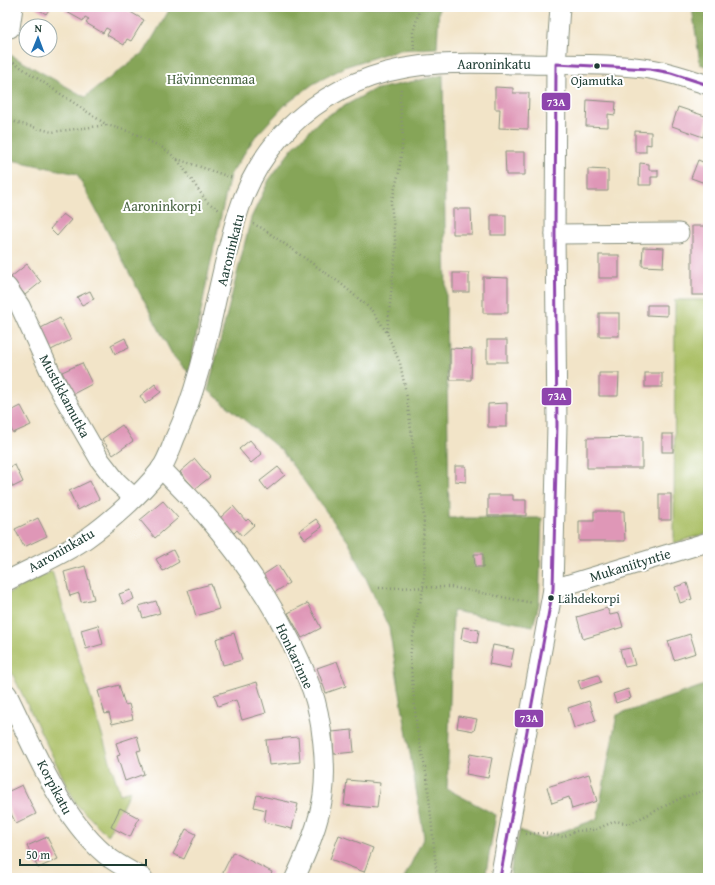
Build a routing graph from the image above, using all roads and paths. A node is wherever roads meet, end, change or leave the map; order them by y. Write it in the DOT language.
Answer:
graph roads {
  1 [pos="13,7"];
  2 [pos="420,7"];
  3 [pos="560,7"];
  4 [pos="702,7"];
  5 [pos="10,28"];
  6 [pos="414,54"];
  7 [pos="7,58"];
  8 [pos="556,64"];
  9 [pos="402,69"];
  10 [pos="708,72"];
  11 [pos="708,85"];
  12 [pos="7,120"];
  13 [pos="107,125"];
  14 [pos="177,159"];
  15 [pos="235,178"];
  16 [pos="237,216"];
  17 [pos="679,233"];
  18 [pos="555,234"];
  19 [pos="7,287"];
  20 [pos="387,333"];
  21 [pos="161,468"];
  22 [pos="134,498"];
  23 [pos="708,542"];
  24 [pos="7,581"];
  25 [pos="379,588"];
  26 [pos="423,589"];
  27 [pos="553,589"];
  28 [pos="539,604"];
  29 [pos="7,694"];
  30 [pos="708,790"];
  31 [pos="508,835"];
  32 [pos="142,878"];
  33 [pos="295,878"];
  34 [pos="437,878"];
  35 [pos="500,878"];
  1 -- 5 [label="street"];
  2 -- 6 [label="path"];
  3 -- 8 [label="street"];
  4 -- 10 [label="path"];
  7 -- 13 [label="path"];
  8 -- 9 [label="street, Aaroninkatu"];
  8 -- 11 [label="street"];
  8 -- 18 [label="street"];
  9 -- 16 [label="street, Aaroninkatu"];
  9 -- 20 [label="path"];
  12 -- 13 [label="path"];
  13 -- 14 [label="path"];
  14 -- 15 [label="path"];
  14 -- 16 [label="path"];
  16 -- 20 [label="path"];
  16 -- 21 [label="street, Aaroninkatu"];
  17 -- 18 [label="street"];
  18 -- 27 [label="street"];
  19 -- 22 [label="street, Mustikkamutka"];
  20 -- 26 [label="path"];
  21 -- 22 [label="street, Aaroninkatu"];
  21 -- 33 [label="street, Honkarinne"];
  22 -- 24 [label="street, Aaroninkatu"];
  23 -- 27 [label="street, Mukaniityntie"];
  25 -- 26 [label="path"];
  26 -- 28 [label="path"];
  26 -- 34 [label="path"];
  27 -- 31 [label="street"];
  29 -- 32 [label="street, Korpikatu"];
  30 -- 31 [label="path"];
  31 -- 35 [label="street"];
}
